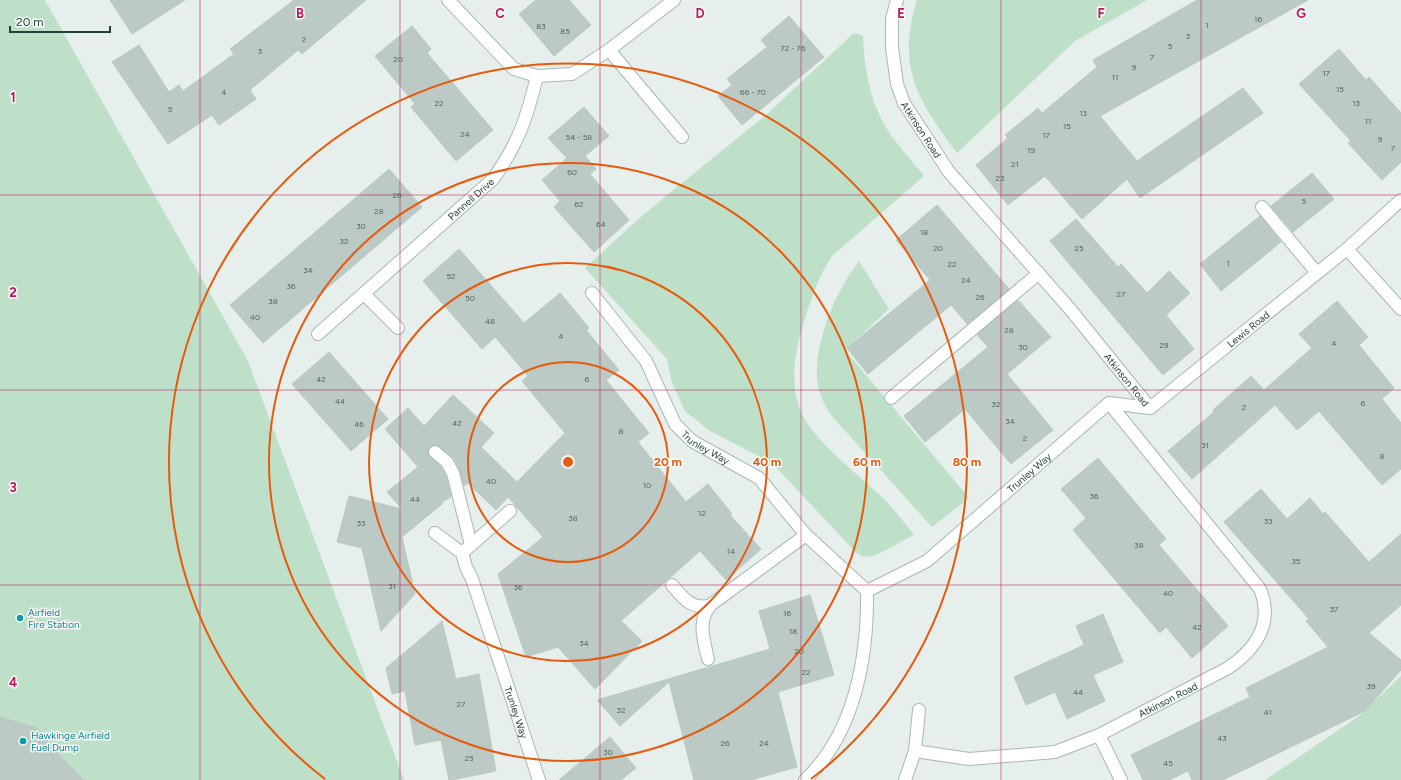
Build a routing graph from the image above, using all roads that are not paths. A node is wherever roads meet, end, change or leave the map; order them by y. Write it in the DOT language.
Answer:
graph roads {
  1 [pos="448,0"];
  2 [pos="674,0"];
  3 [pos="893,1"];
  4 [pos="609,50"];
  5 [pos="537,76"];
  6 [pos="682,137"];
  7 [pos="1401,200"];
  8 [pos="1262,207"];
  9 [pos="1347,249"];
  10 [pos="1039,273"];
  11 [pos="1317,273"];
  12 [pos="592,293"];
  13 [pos="364,294"];
  14 [pos="1401,309"];
  15 [pos="398,328"];
  16 [pos="318,334"];
  17 [pos="891,398"];
  18 [pos="1109,404"];
  19 [pos="1150,408"];
  20 [pos="435,452"];
  21 [pos="510,511"];
  22 [pos="435,533"];
  23 [pos="806,535"];
  24 [pos="471,545"];
  25 [pos="462,553"];
  26 [pos="672,586"];
  27 [pos="867,591"];
  28 [pos="710,606"];
  29 [pos="708,659"];
  30 [pos="919,710"];
  31 [pos="1099,735"];
  32 [pos="915,751"];
  33 [pos="539,780"];
  34 [pos="805,780"];
  35 [pos="905,780"];
  36 [pos="1120,780"];
  1 -- 5 [label="street"];
  2 -- 4 [label="street"];
  3 -- 10 [label="street, Atkinson Road"];
  4 -- 5 [label="street"];
  4 -- 6 [label="street"];
  5 -- 13 [label="street, Pannell Drive"];
  7 -- 9 [label="street, Lewis Road"];
  8 -- 11 [label="street"];
  9 -- 11 [label="street, Lewis Road"];
  9 -- 14 [label="street"];
  10 -- 17 [label="street"];
  10 -- 19 [label="street, Atkinson Road"];
  11 -- 19 [label="street, Lewis Road"];
  12 -- 23 [label="street, Trunley Way"];
  13 -- 15 [label="street"];
  13 -- 16 [label="street, Pannell Drive"];
  18 -- 19 [label="street, Atkinson Road"];
  18 -- 27 [label="street, Trunley Way"];
  18 -- 31 [label="street, Atkinson Road"];
  20 -- 24 [label="street"];
  21 -- 24 [label="street"];
  22 -- 25 [label="street"];
  23 -- 27 [label="street, Trunley Way"];
  23 -- 28 [label="street"];
  24 -- 25 [label="street"];
  25 -- 33 [label="street, Trunley Way"];
  26 -- 28 [label="street"];
  27 -- 34 [label="street"];
  28 -- 29 [label="street"];
  30 -- 32 [label="street"];
  31 -- 32 [label="street, Atkinson Road"];
  31 -- 36 [label="street"];
  32 -- 35 [label="street"];
}
